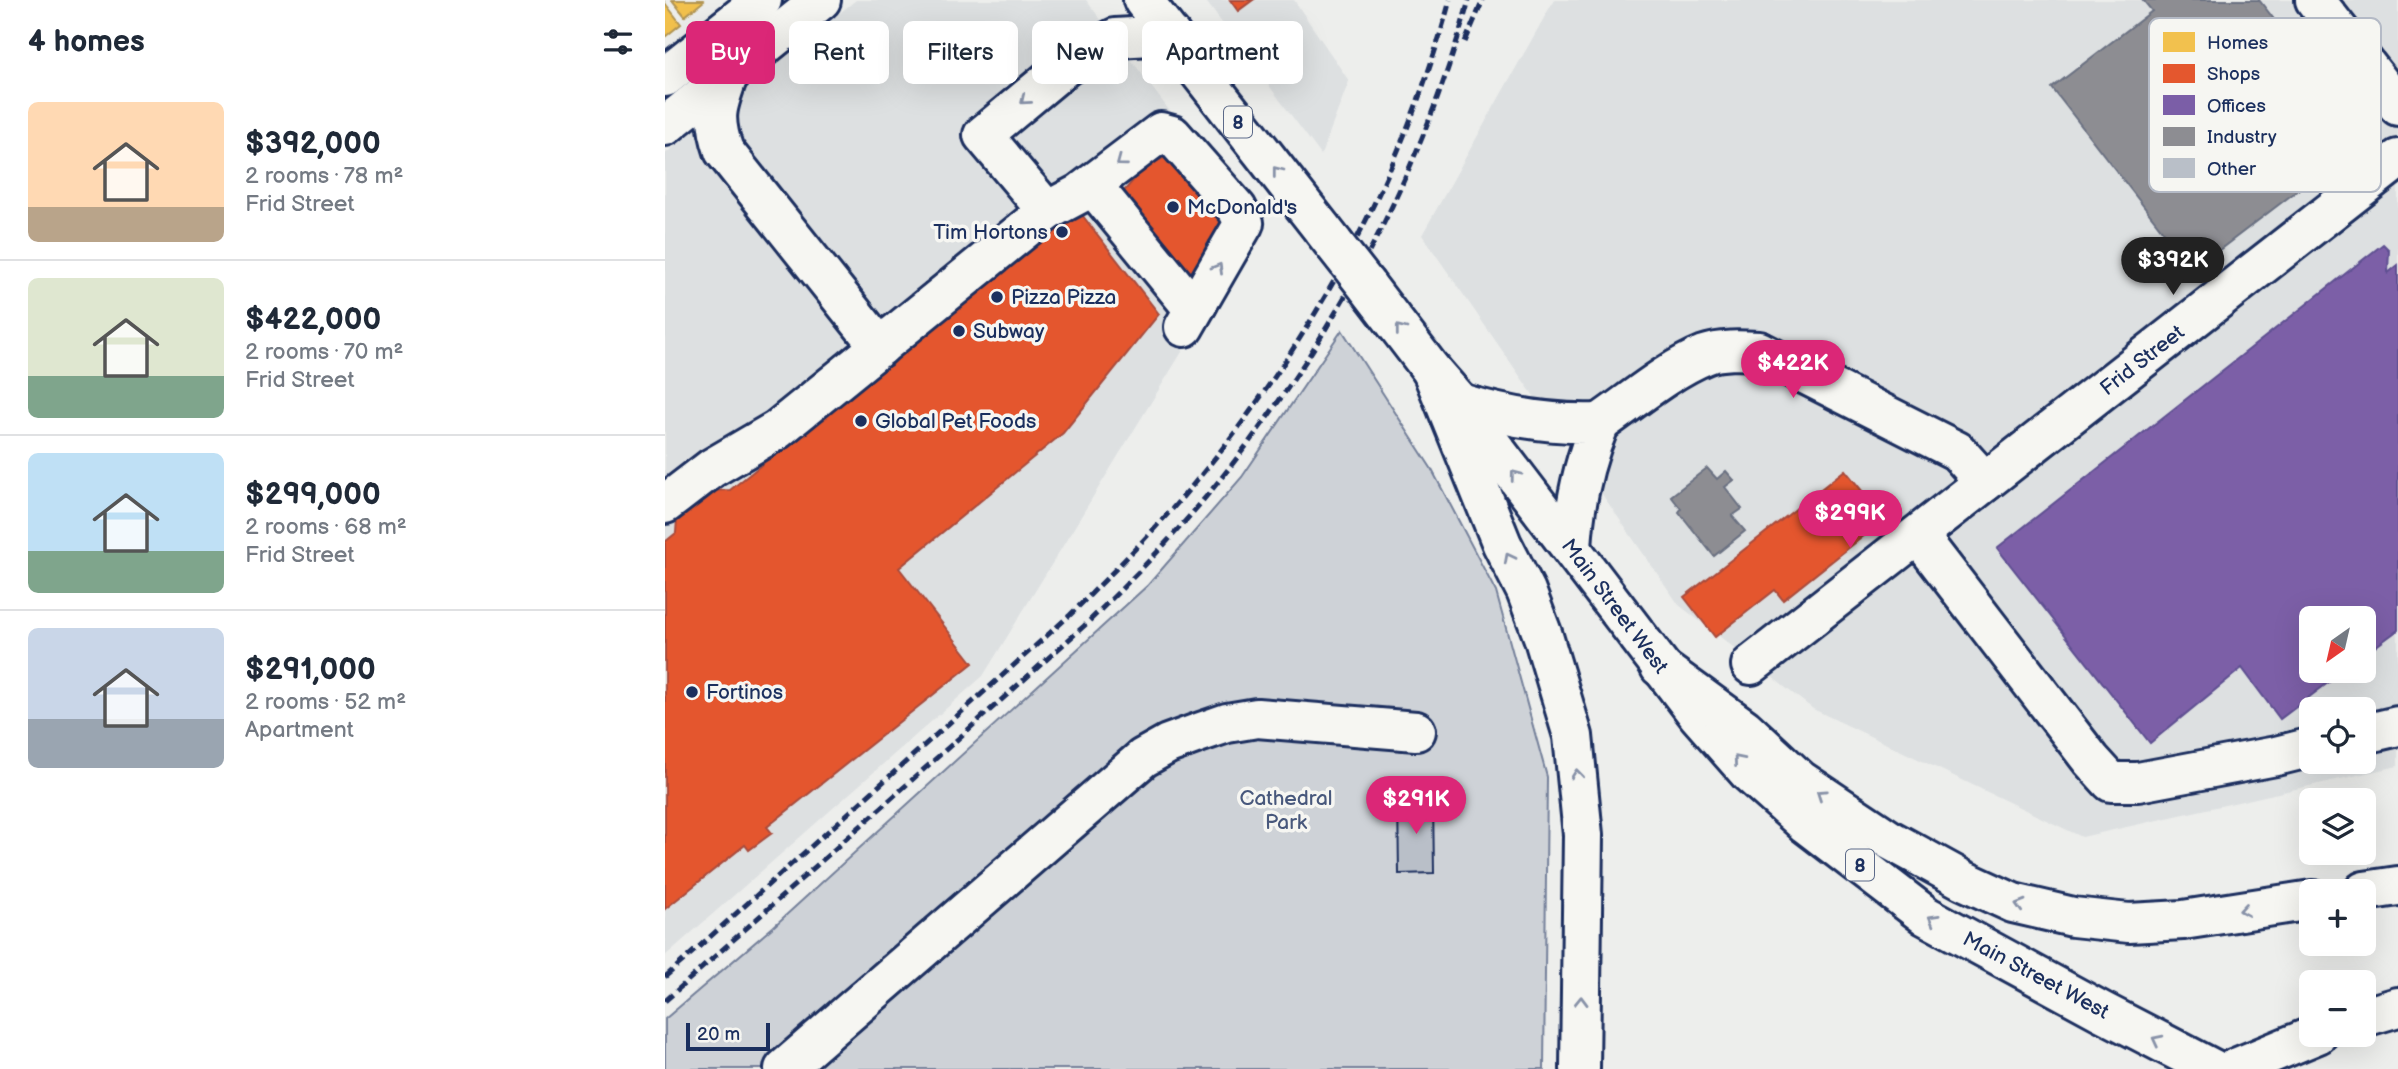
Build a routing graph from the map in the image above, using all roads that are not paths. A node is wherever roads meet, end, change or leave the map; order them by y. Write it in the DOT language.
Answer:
graph roads {
  1 [pos="762,0"];
  2 [pos="821,0"];
  3 [pos="1143,0"];
  4 [pos="2315,0"];
  5 [pos="2329,18"];
  6 [pos="1160,21"];
  7 [pos="775,36"];
  8 [pos="1142,37"];
  9 [pos="665,77"];
  10 [pos="716,84"];
  11 [pos="725,84"];
  12 [pos="1209,84"];
  13 [pos="2381,84"];
  14 [pos="2398,106"];
  15 [pos="665,126"];
  16 [pos="2398,159"];
  17 [pos="2381,172"];
  18 [pos="2356,192"];
  19 [pos="1073,197"];
  20 [pos="880,347"];
  21 [pos="1432,371"];
  22 [pos="1460,403"];
  23 [pos="1600,423"];
  24 [pos="1985,482"];
  25 [pos="665,504"];
  26 [pos="1918,535"];
  27 [pos="1571,549"];
  28 [pos="1751,665"];
  29 [pos="1660,667"];
  30 [pos="2398,726"];
  31 [pos="1416,731"];
  32 [pos="2376,731"];
  33 [pos="2299,750"];
  34 [pos="2398,886"];
  35 [pos="2376,889"];
  36 [pos="2299,902"];
  37 [pos="2398,1007"];
  38 [pos="2376,1013"];
  39 [pos="2299,1042"];
  40 [pos="783,1069"];
  41 [pos="1580,1069"];
  42 [pos="2213,1069"];
  43 [pos="2233,1069"];
  1 -- 9 [label="main road"];
  2 -- 7 [label="main road"];
  3 -- 6 [label="main road, Main Street West / 8"];
  4 -- 5 [label="main road"];
  8 -- 19 [label="main road, one-way"];
  10 -- 15 [label="main road"];
  11 -- 20 [label="main road"];
  21 -- 12 [label="main road, Main Street West / 8, one-way, bridge"];
  13 -- 14 [label="main road"];
  16 -- 17 [label="main road, Frid Street"];
  18 -- 24 [label="main road, Frid Street"];
  19 -- 19 [label="main road, one-way"];
  19 -- 20 [label="main road"];
  20 -- 25 [label="main road"];
  21 -- 22 [label="main road, Main Street West / 8"];
  41 -- 21 [label="main road, one-way"];
  22 -- 23 [label="main road"];
  27 -- 22 [label="main road, Main Street West / 8, one-way"];
  23 -- 24 [label="main road"];
  23 -- 27 [label="main road"];
  24 -- 26 [label="main road, Frid Street"];
  26 -- 28 [label="main road, Frid Street"];
  26 -- 33 [label="main road"];
  27 -- 29 [label="main road, Main Street West / 8"];
  36 -- 29 [label="main road, one-way"];
  42 -- 29 [label="main road, Main Street West / 8, one-way"];
  30 -- 32 [label="main road"];
  31 -- 40 [label="main road"];
  34 -- 35 [label="main road"];
  37 -- 38 [label="main road"];
  39 -- 43 [label="main road"];
}
